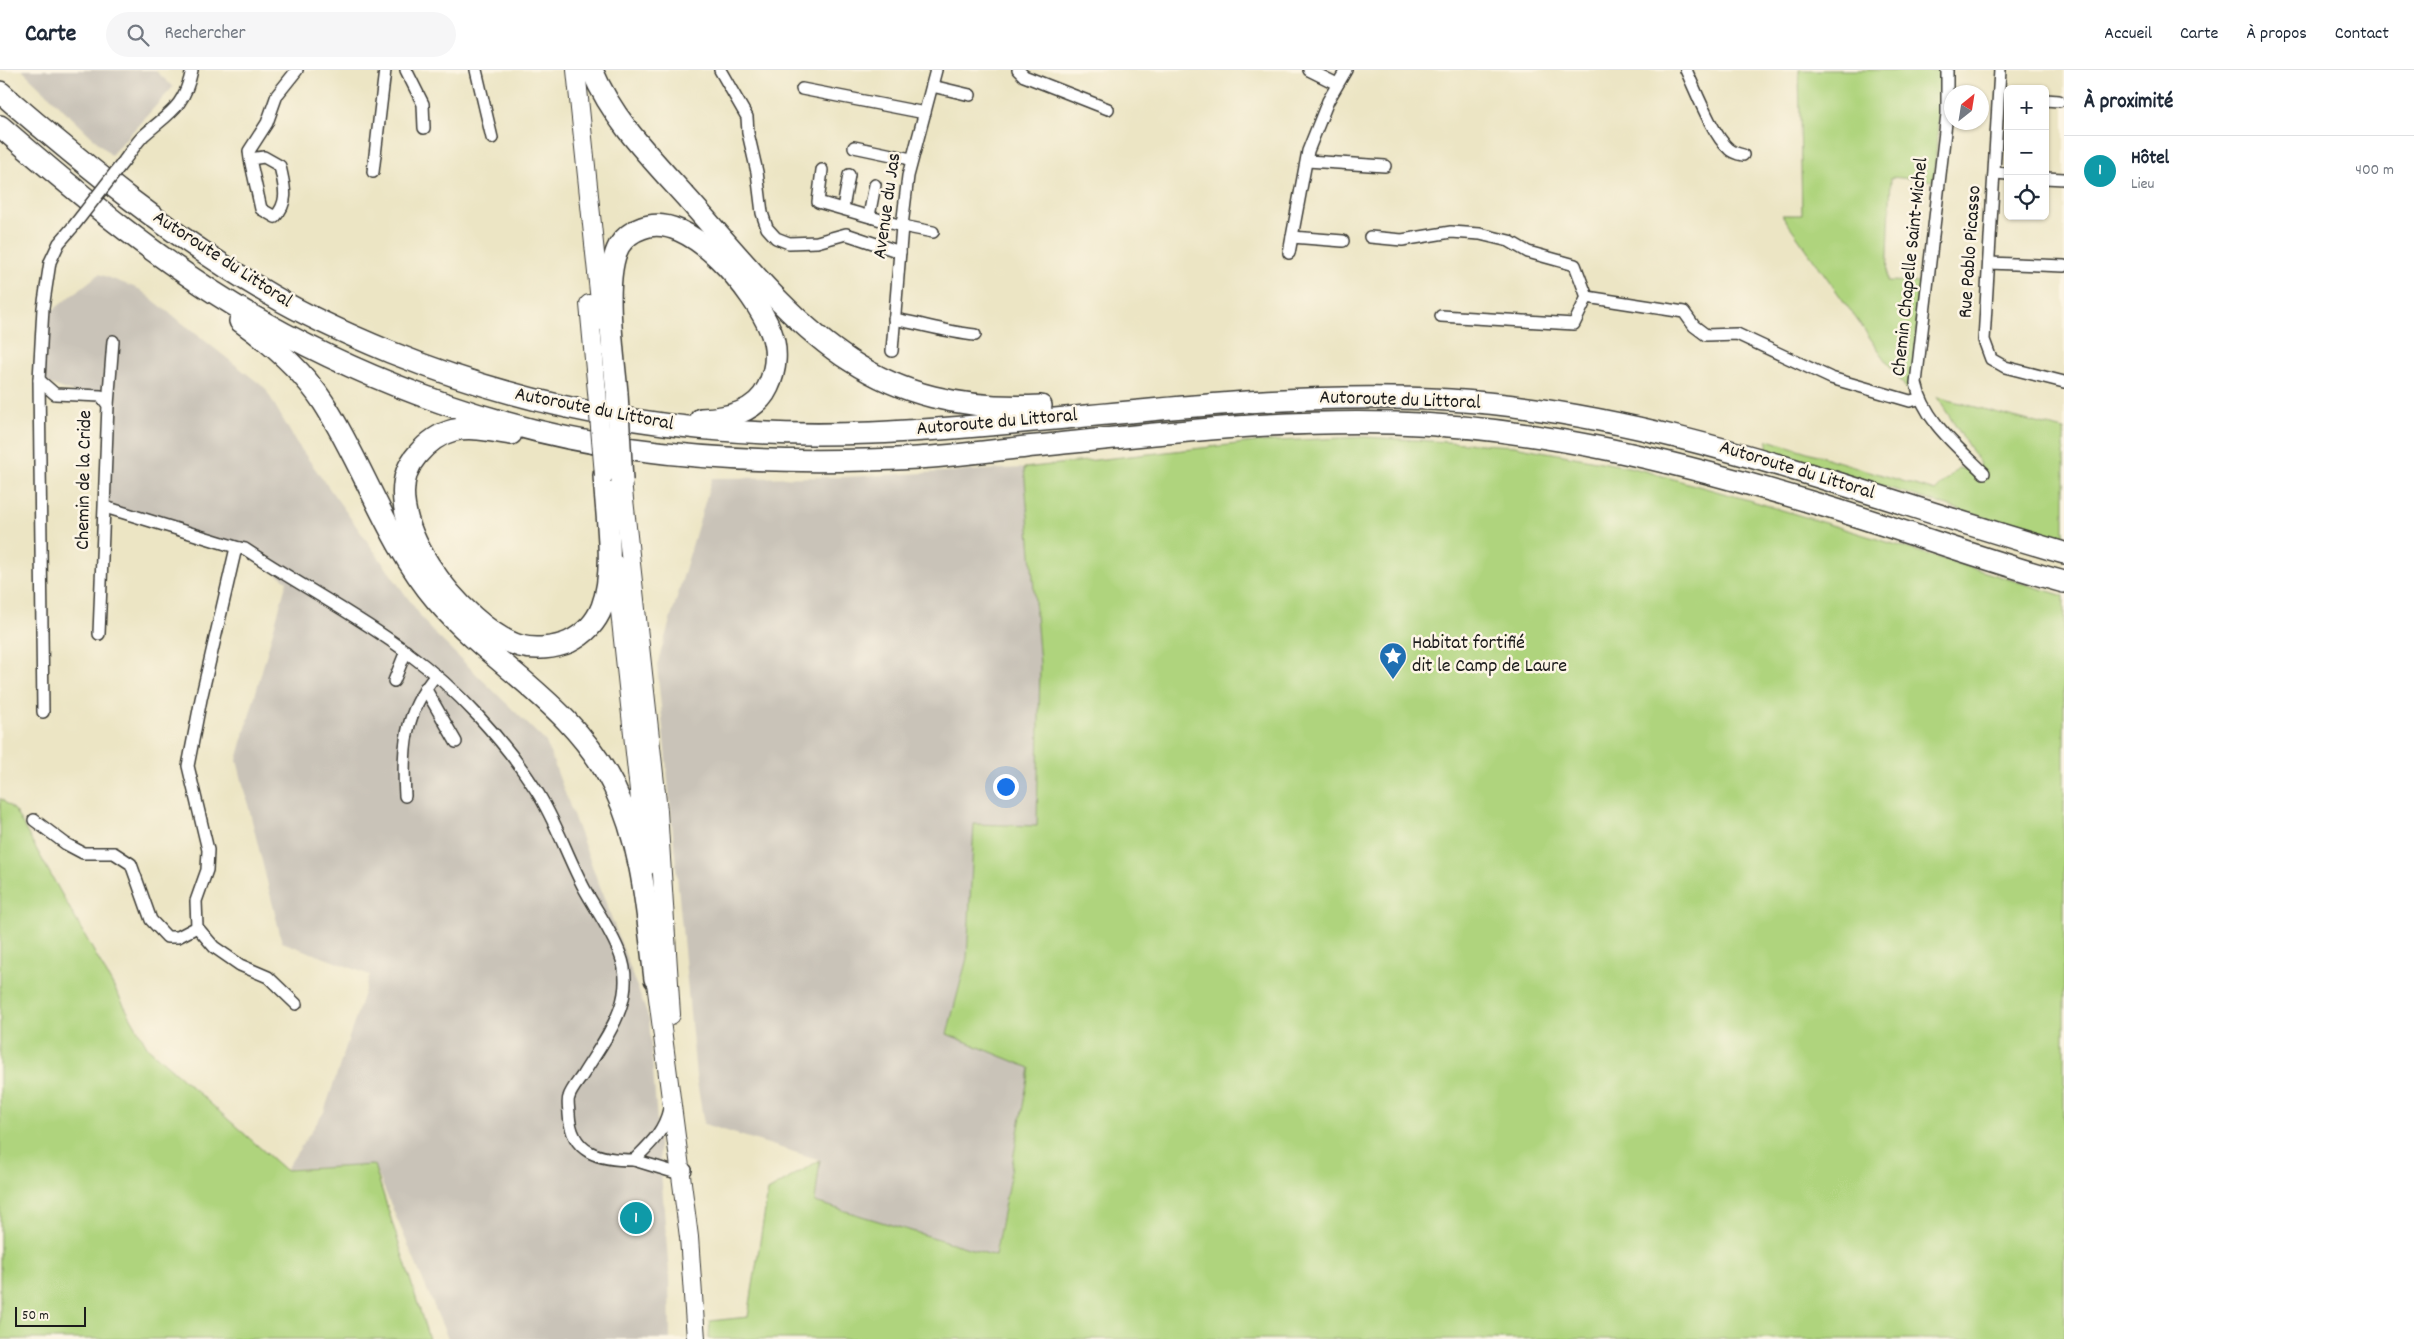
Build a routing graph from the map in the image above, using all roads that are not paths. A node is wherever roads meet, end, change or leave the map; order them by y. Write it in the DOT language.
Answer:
graph roads {
  1 [pos="192,70"];
  2 [pos="297,70"];
  3 [pos="385,70"];
  4 [pos="406,70"];
  5 [pos="476,70"];
  6 [pos="566,70"];
  7 [pos="576,70"];
  8 [pos="592,70"];
  9 [pos="720,70"];
  10 [pos="936,70"];
  11 [pos="1018,70"];
  12 [pos="1309,70"];
  13 [pos="1346,70"];
  14 [pos="1686,70"];
  15 [pos="1947,70"];
  16 [pos="2000,70"];
  17 [pos="1337,84"];
  18 [pos="932,86"];
  19 [pos="802,89"];
  20 [pos="0,92"];
  21 [pos="970,95"];
  22 [pos="2004,96"];
  23 [pos="2049,100"];
  24 [pos="2059,101"];
  25 [pos="1108,109"];
  26 [pos="925,113"];
  27 [pos="0,126"];
  28 [pos="424,128"];
  29 [pos="0,131"];
  30 [pos="492,138"];
  31 [pos="854,147"];
  32 [pos="1743,155"];
  33 [pos="250,158"];
  34 [pos="911,159"];
  35 [pos="1306,161"];
  36 [pos="1384,166"];
  37 [pos="822,170"];
  38 [pos="373,172"];
  39 [pos="1994,173"];
  40 [pos="2004,174"];
  41 [pos="849,175"];
  42 [pos="2049,178"];
  43 [pos="2064,180"];
  44 [pos="875,185"];
  45 [pos="843,208"];
  46 [pos="869,216"];
  47 [pos="902,226"];
  48 [pos="933,232"];
  49 [pos="1292,237"];
  50 [pos="1370,237"];
  51 [pos="1343,241"];
  52 [pos="900,252"];
  53 [pos="1290,253"];
  54 [pos="1989,263"];
  55 [pos="2064,266"];
  56 [pos="1587,297"];
  57 [pos="1441,316"];
  58 [pos="894,319"];
  59 [pos="975,335"];
  60 [pos="113,341"];
  61 [pos="378,347"];
  62 [pos="892,351"];
  63 [pos="39,380"];
  64 [pos="2064,382"];
  65 [pos="608,393"];
  66 [pos="1288,398"];
  67 [pos="1919,399"];
  68 [pos="108,404"];
  69 [pos="920,458"];
  70 [pos="1984,473"];
  71 [pos="616,482"];
  72 [pos="105,507"];
  73 [pos="239,548"];
  74 [pos="2064,553"];
  75 [pos="2064,582"];
  76 [pos="99,634"];
  77 [pos="406,651"];
  78 [pos="436,675"];
  79 [pos="394,681"];
  80 [pos="425,688"];
  81 [pos="43,712"];
  82 [pos="456,742"];
  83 [pos="405,796"];
  84 [pos="34,820"];
  85 [pos="197,927"];
  86 [pos="655,979"];
  87 [pos="296,1004"];
  88 [pos="670,1100"];
  89 [pos="653,1141"];
  90 [pos="634,1160"];
  91 [pos="682,1160"];
  92 [pos="696,1339"];
  1 -- 63 [label="street, bridge"];
  2 -- 33 [label="street"];
  3 -- 38 [label="street"];
  4 -- 28 [label="street"];
  5 -- 30 [label="street"];
  6 -- 65 [label="main road"];
  7 -- 65 [label="main road"];
  8 -- 66 [label="highway"];
  9 -- 52 [label="street"];
  10 -- 18 [label="street, Avenue du Jas"];
  11 -- 25 [label="street"];
  12 -- 17 [label="street"];
  13 -- 17 [label="street"];
  14 -- 32 [label="street"];
  15 -- 67 [label="street, Chemin Chapelle Saint-Michel"];
  16 -- 22 [label="street, Rue Pablo Picasso"];
  17 -- 35 [label="street"];
  18 -- 21 [label="street"];
  18 -- 26 [label="street, Avenue du Jas"];
  19 -- 26 [label="street"];
  20 -- 61 [label="highway, Autoroute du Littoral"];
  22 -- 39 [label="street, Rue Pablo Picasso"];
  23 -- 24 [label="street"];
  26 -- 34 [label="street, Avenue du Jas"];
  27 -- 69 [label="highway, Autoroute du Littoral"];
  29 -- 86 [label="highway"];
  31 -- 34 [label="street"];
  33 -- 33 [label="street"];
  34 -- 47 [label="street, Avenue du Jas"];
  35 -- 36 [label="street"];
  35 -- 49 [label="street"];
  37 -- 45 [label="street"];
  39 -- 40 [label="street"];
  39 -- 54 [label="street, Rue Pablo Picasso"];
  41 -- 45 [label="street"];
  42 -- 43 [label="street"];
  44 -- 46 [label="street"];
  45 -- 46 [label="street"];
  46 -- 47 [label="street"];
  47 -- 48 [label="street"];
  47 -- 52 [label="street, Avenue du Jas"];
  49 -- 51 [label="street"];
  49 -- 53 [label="street"];
  50 -- 56 [label="street"];
  52 -- 58 [label="street, Avenue du Jas"];
  54 -- 55 [label="street"];
  54 -- 64 [label="street, Rue Pablo Picasso"];
  56 -- 57 [label="street"];
  56 -- 67 [label="street"];
  58 -- 59 [label="street"];
  58 -- 62 [label="street, Avenue du Jas"];
  60 -- 68 [label="street"];
  61 -- 65 [label="highway"];
  61 -- 66 [label="highway, Autoroute du Littoral"];
  63 -- 68 [label="street, Chemin de la Cride"];
  63 -- 81 [label="street"];
  65 -- 71 [label="highway, bridge"];
  66 -- 74 [label="highway, Autoroute du Littoral"];
  67 -- 70 [label="street, Chemin Chapelle Saint-Michel"];
  68 -- 72 [label="street, Chemin de la Cride"];
  69 -- 71 [label="highway"];
  69 -- 75 [label="highway, Autoroute du Littoral"];
  71 -- 86 [label="main road"];
  71 -- 91 [label="main road"];
  72 -- 73 [label="street"];
  72 -- 76 [label="street, Chemin de la Cride"];
  73 -- 77 [label="street"];
  73 -- 85 [label="street"];
  77 -- 78 [label="street"];
  77 -- 79 [label="street"];
  78 -- 80 [label="street"];
  78 -- 90 [label="street"];
  80 -- 82 [label="street"];
  80 -- 83 [label="street"];
  84 -- 85 [label="street"];
  85 -- 87 [label="street"];
  86 -- 88 [label="main road"];
  88 -- 89 [label="street"];
  88 -- 91 [label="main road"];
  89 -- 90 [label="street"];
  89 -- 91 [label="street"];
  90 -- 91 [label="street"];
  91 -- 92 [label="main road"];
}
